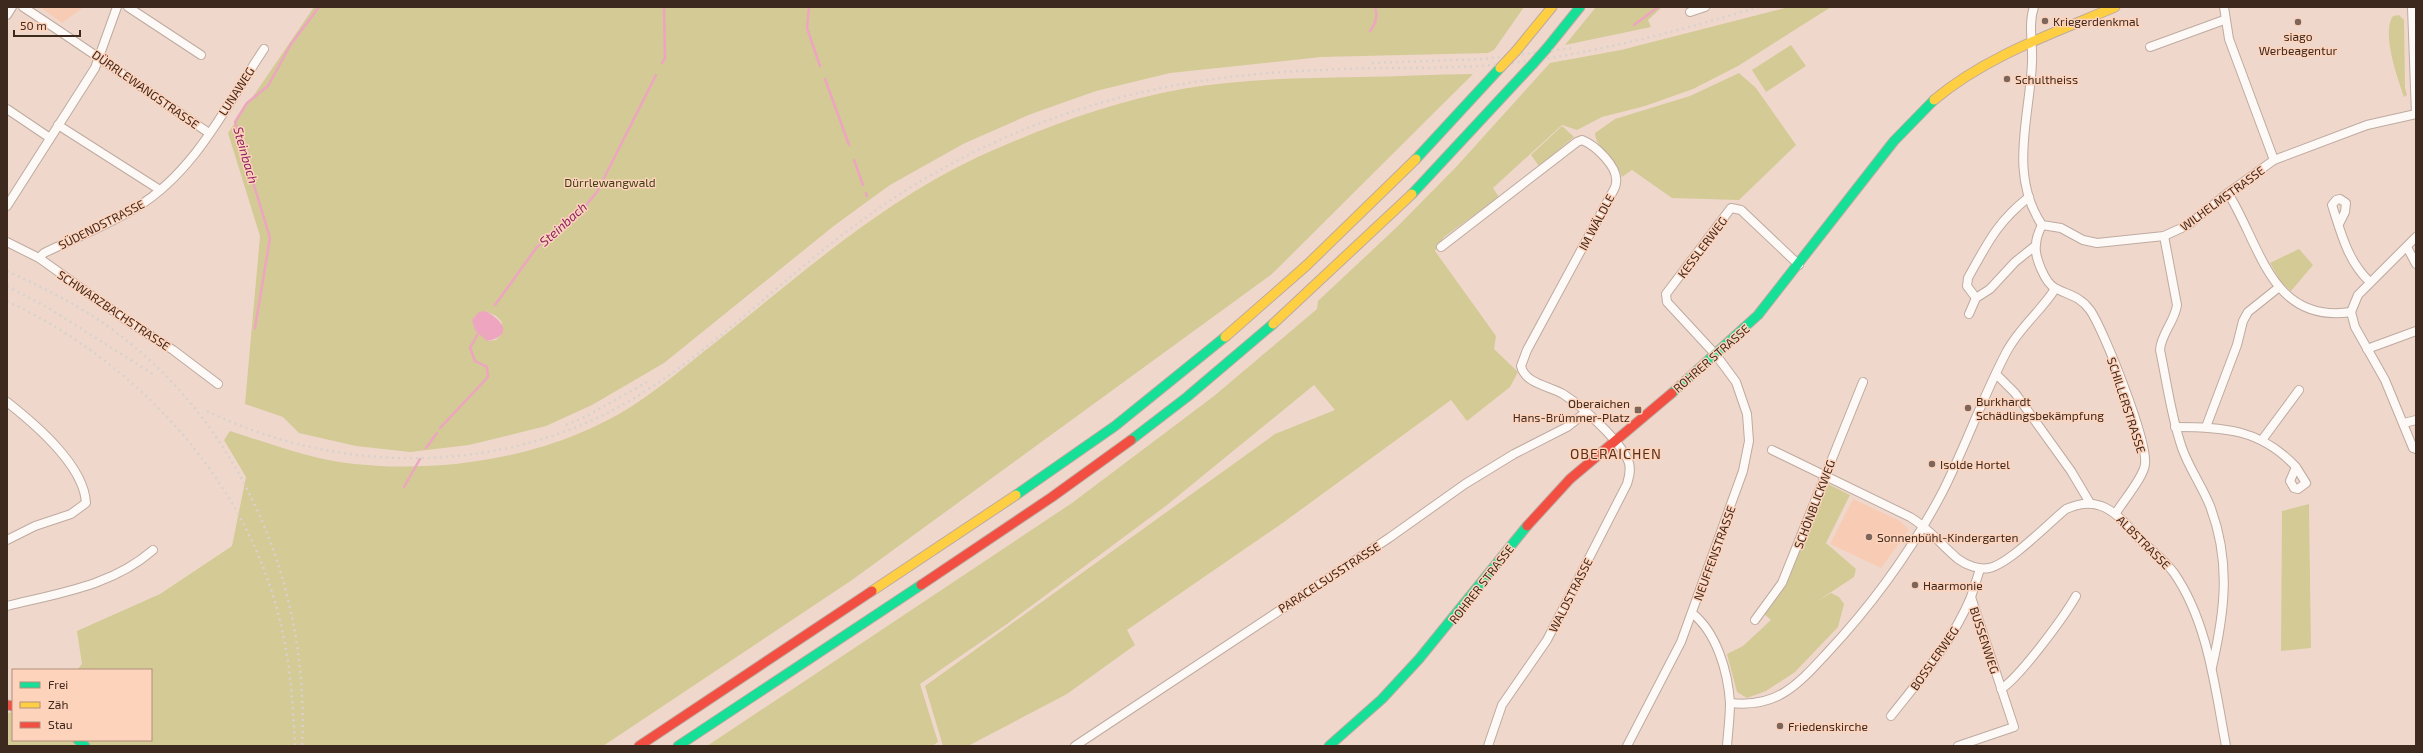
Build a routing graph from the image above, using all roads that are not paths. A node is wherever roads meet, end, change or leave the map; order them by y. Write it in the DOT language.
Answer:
graph roads {
  1 [pos="12,7"];
  2 [pos="23,7"];
  3 [pos="117,7"];
  4 [pos="128,7"];
  5 [pos="1552,7"];
  6 [pos="1580,7"];
  7 [pos="1706,7"];
  8 [pos="2034,7"];
  9 [pos="2115,7"];
  10 [pos="2224,7"];
  11 [pos="2412,7"];
  12 [pos="1690,12"];
  13 [pos="7,15"];
  14 [pos="2224,20"];
  15 [pos="2032,43"];
  16 [pos="2150,47"];
  17 [pos="264,49"];
  18 [pos="201,54"];
  19 [pos="99,57"];
  20 [pos="7,109"];
  21 [pos="2416,114"];
  22 [pos="58,125"];
  23 [pos="209,133"];
  24 [pos="50,138"];
  25 [pos="2274,160"];
  26 [pos="160,190"];
  27 [pos="2228,193"];
  28 [pos="2029,197"];
  29 [pos="7,206"];
  30 [pos="2338,224"];
  31 [pos="2042,225"];
  32 [pos="2164,236"];
  33 [pos="2416,238"];
  34 [pos="7,242"];
  35 [pos="2035,246"];
  36 [pos="1442,247"];
  37 [pos="2407,247"];
  38 [pos="39,258"];
  39 [pos="2416,264"];
  40 [pos="1800,265"];
  41 [pos="2370,282"];
  42 [pos="2278,288"];
  43 [pos="2055,289"];
  44 [pos="1976,298"];
  45 [pos="2351,312"];
  46 [pos="1969,314"];
  47 [pos="2416,331"];
  48 [pos="2367,349"];
  49 [pos="1716,355"];
  50 [pos="1522,362"];
  51 [pos="1996,374"];
  52 [pos="1863,382"];
  53 [pos="218,384"];
  54 [pos="2299,390"];
  55 [pos="7,402"];
  56 [pos="1585,413"];
  57 [pos="2416,420"];
  58 [pos="2404,423"];
  59 [pos="2175,427"];
  60 [pos="2206,427"];
  61 [pos="2407,432"];
  62 [pos="2416,435"];
  63 [pos="1614,440"];
  64 [pos="2262,440"];
  65 [pos="1772,450"];
  66 [pos="2416,450"];
  67 [pos="2296,467"];
  68 [pos="1826,476"];
  69 [pos="2090,503"];
  70 [pos="2116,513"];
  71 [pos="1924,525"];
  72 [pos="7,540"];
  73 [pos="153,550"];
  74 [pos="1980,568"];
  75 [pos="2076,596"];
  76 [pos="1971,597"];
  77 [pos="7,606"];
  78 [pos="1692,613"];
  79 [pos="1755,620"];
  80 [pos="2211,668"];
  81 [pos="2001,689"];
  82 [pos="1730,703"];
  83 [pos="1892,716"];
  84 [pos="1086,743"];
  85 [pos="639,746"];
  86 [pos="678,746"];
  87 [pos="1076,746"];
  88 [pos="1329,746"];
  89 [pos="1488,746"];
  90 [pos="1627,746"];
  91 [pos="1727,746"];
  92 [pos="1958,746"];
  93 [pos="2226,746"];
  1 -- 13 [label="street"];
  2 -- 19 [label="street, DÜRRLEWANGSTRASSE"];
  3 -- 19 [label="street"];
  4 -- 18 [label="street"];
  5 -- 85 [label="main road, bridge"];
  6 -- 86 [label="main road, bridge"];
  7 -- 12 [label="street"];
  8 -- 15 [label="street"];
  9 -- 15 [label="main road, ROHRER STRASSE"];
  10 -- 14 [label="street"];
  11 -- 21 [label="street"];
  14 -- 16 [label="street"];
  14 -- 25 [label="street"];
  15 -- 28 [label="street"];
  15 -- 40 [label="main road, ROHRER STRASSE"];
  17 -- 23 [label="street, LUNAWEG"];
  19 -- 22 [label="street"];
  19 -- 23 [label="street, DÜRRLEWANGSTRASSE"];
  20 -- 24 [label="street"];
  21 -- 25 [label="street, WILHELMSTRASSE"];
  22 -- 24 [label="street"];
  22 -- 26 [label="street"];
  23 -- 26 [label="street, SÜDENDSTRASSE"];
  24 -- 29 [label="street"];
  25 -- 27 [label="street, WILHELMSTRASSE"];
  26 -- 38 [label="street, SÜDENDSTRASSE"];
  27 -- 32 [label="street, WILHELMSTRASSE"];
  27 -- 42 [label="street"];
  28 -- 31 [label="street"];
  28 -- 44 [label="street"];
  30 -- 41 [label="street"];
  31 -- 32 [label="street, WILHELMSTRASSE"];
  31 -- 35 [label="street"];
  32 -- 59 [label="street"];
  33 -- 37 [label="street"];
  34 -- 38 [label="street, SCHWARZBACHSTRASSE"];
  35 -- 43 [label="street"];
  35 -- 44 [label="street"];
  36 -- 50 [label="street, IM WÄLDLE"];
  37 -- 39 [label="street"];
  37 -- 41 [label="street"];
  38 -- 53 [label="street, SCHWARZBACHSTRASSE"];
  40 -- 49 [label="main road, ROHRER STRASSE"];
  40 -- 49 [label="street, KESSLERWEG"];
  41 -- 45 [label="street"];
  42 -- 45 [label="street"];
  42 -- 60 [label="street"];
  43 -- 51 [label="street"];
  43 -- 70 [label="street, SCHILLERSTRASSE"];
  44 -- 46 [label="street"];
  45 -- 48 [label="street"];
  47 -- 48 [label="street"];
  48 -- 58 [label="street"];
  49 -- 63 [label="main road, ROHRER STRASSE"];
  49 -- 78 [label="street, NEUFFENSTRASSE"];
  50 -- 56 [label="street, WALDSTRASSE"];
  51 -- 69 [label="street"];
  51 -- 71 [label="street"];
  52 -- 68 [label="street, SCHÖNBLICKWEG"];
  54 -- 64 [label="street"];
  55 -- 72 [label="street"];
  56 -- 63 [label="street, WALDSTRASSE"];
  56 -- 84 [label="street, PARACELSUSSTRASSE"];
  57 -- 58 [label="street"];
  58 -- 61 [label="street"];
  59 -- 60 [label="street"];
  59 -- 80 [label="street"];
  60 -- 64 [label="street"];
  61 -- 62 [label="street"];
  61 -- 66 [label="street"];
  63 -- 88 [label="main road, ROHRER STRASSE"];
  63 -- 89 [label="street, WALDSTRASSE"];
  64 -- 67 [label="street"];
  65 -- 68 [label="street"];
  68 -- 71 [label="street"];
  68 -- 79 [label="street, SCHÖNBLICKWEG"];
  69 -- 70 [label="street, ALBSTRASSE"];
  69 -- 74 [label="street"];
  70 -- 80 [label="street, ALBSTRASSE"];
  71 -- 74 [label="street"];
  71 -- 82 [label="street"];
  73 -- 77 [label="street"];
  74 -- 76 [label="street, BUSSENWEG"];
  75 -- 81 [label="street, BUSSENWEG"];
  76 -- 81 [label="street, BUSSENWEG"];
  76 -- 83 [label="street, BOSSLERWEG"];
  78 -- 82 [label="street"];
  78 -- 90 [label="street, NEUFFENSTRASSE"];
  80 -- 93 [label="street, ALBSTRASSE"];
  81 -- 92 [label="street, BUSSENWEG"];
  82 -- 91 [label="street"];
  84 -- 87 [label="street, PARACELSUSSTRASSE"];
}
